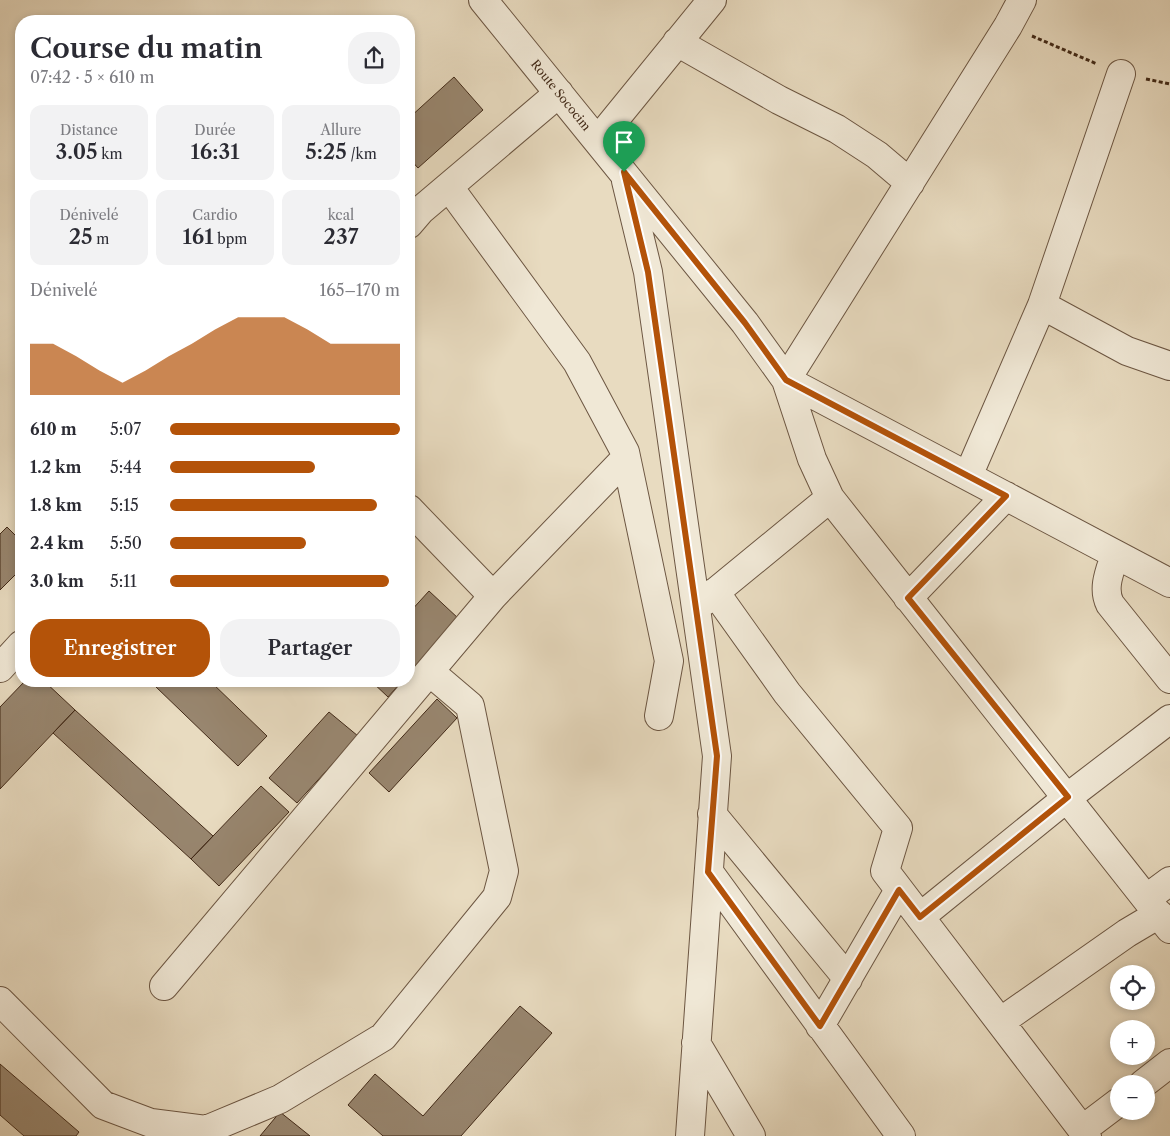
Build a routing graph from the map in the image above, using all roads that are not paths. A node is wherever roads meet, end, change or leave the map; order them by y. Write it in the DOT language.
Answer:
graph roads {
  1 [pos="483,0"];
  2 [pos="1022,0"];
  3 [pos="706,2"];
  4 [pos="677,42"];
  5 [pos="1121,74"];
  6 [pos="559,93"];
  7 [pos="598,140"];
  8 [pos="624,172"];
  9 [pos="910,182"];
  10 [pos="449,187"];
  11 [pos="415,218"];
  12 [pos="1042,305"];
  13 [pos="1170,366"];
  14 [pos="786,380"];
  15 [pos="626,458"];
  16 [pos="968,476"];
  17 [pos="1006,496"];
  18 [pos="830,498"];
  19 [pos="415,515"];
  20 [pos="1115,555"];
  21 [pos="1170,583"];
  22 [pos="715,592"];
  23 [pos="494,596"];
  24 [pos="908,598"];
  25 [pos="694,610"];
  26 [pos="15,652"];
  27 [pos="0,668"];
  28 [pos="430,672"];
  29 [pos="1170,679"];
  30 [pos="659,716"];
  31 [pos="1170,719"];
  32 [pos="1068,797"];
  33 [pos="712,814"];
  34 [pos="708,872"];
  35 [pos="1170,881"];
  36 [pos="899,890"];
  37 [pos="1158,914"];
  38 [pos="920,917"];
  39 [pos="848,979"];
  40 [pos="164,986"];
  41 [pos="0,1001"];
  42 [pos="1000,1022"];
  43 [pos="820,1026"];
  44 [pos="696,1043"];
  45 [pos="1170,1064"];
  46 [pos="1155,1075"];
  47 [pos="1110,1110"];
  48 [pos="1084,1133"];
  49 [pos="690,1136"];
  50 [pos="751,1136"];
  51 [pos="901,1136"];
  1 -- 6 [label="street, Route Sococim"];
  2 -- 9 [label="street"];
  3 -- 4 [label="street"];
  4 -- 7 [label="street"];
  4 -- 9 [label="street"];
  5 -- 12 [label="street"];
  6 -- 7 [label="street, Route Sococim"];
  6 -- 10 [label="street"];
  7 -- 8 [label="street, Route Sococim"];
  8 -- 14 [label="street, Route Sococim"];
  8 -- 25 [label="street"];
  9 -- 14 [label="street"];
  10 -- 11 [label="street"];
  10 -- 15 [label="street"];
  12 -- 13 [label="street"];
  12 -- 16 [label="street"];
  14 -- 16 [label="street"];
  14 -- 18 [label="street"];
  15 -- 23 [label="street"];
  15 -- 30 [label="street"];
  16 -- 17 [label="street"];
  17 -- 20 [label="street"];
  17 -- 24 [label="street"];
  18 -- 22 [label="street"];
  18 -- 24 [label="street"];
  19 -- 23 [label="street"];
  20 -- 21 [label="street"];
  20 -- 29 [label="street"];
  22 -- 25 [label="street"];
  22 -- 36 [label="street"];
  23 -- 28 [label="street"];
  24 -- 32 [label="street"];
  25 -- 33 [label="street"];
  26 -- 27 [label="street"];
  28 -- 40 [label="street"];
  28 -- 41 [label="street"];
  31 -- 32 [label="street"];
  32 -- 37 [label="street"];
  32 -- 38 [label="street"];
  33 -- 34 [label="street"];
  33 -- 39 [label="street"];
  34 -- 43 [label="street"];
  34 -- 44 [label="street"];
  35 -- 37 [label="street"];
  36 -- 38 [label="street"];
  36 -- 39 [label="street"];
  37 -- 42 [label="street"];
  38 -- 42 [label="street"];
  39 -- 43 [label="street"];
  42 -- 48 [label="street"];
  43 -- 51 [label="street"];
  44 -- 49 [label="street"];
  44 -- 50 [label="street"];
  45 -- 46 [label="street"];
  47 -- 48 [label="street"];
}
